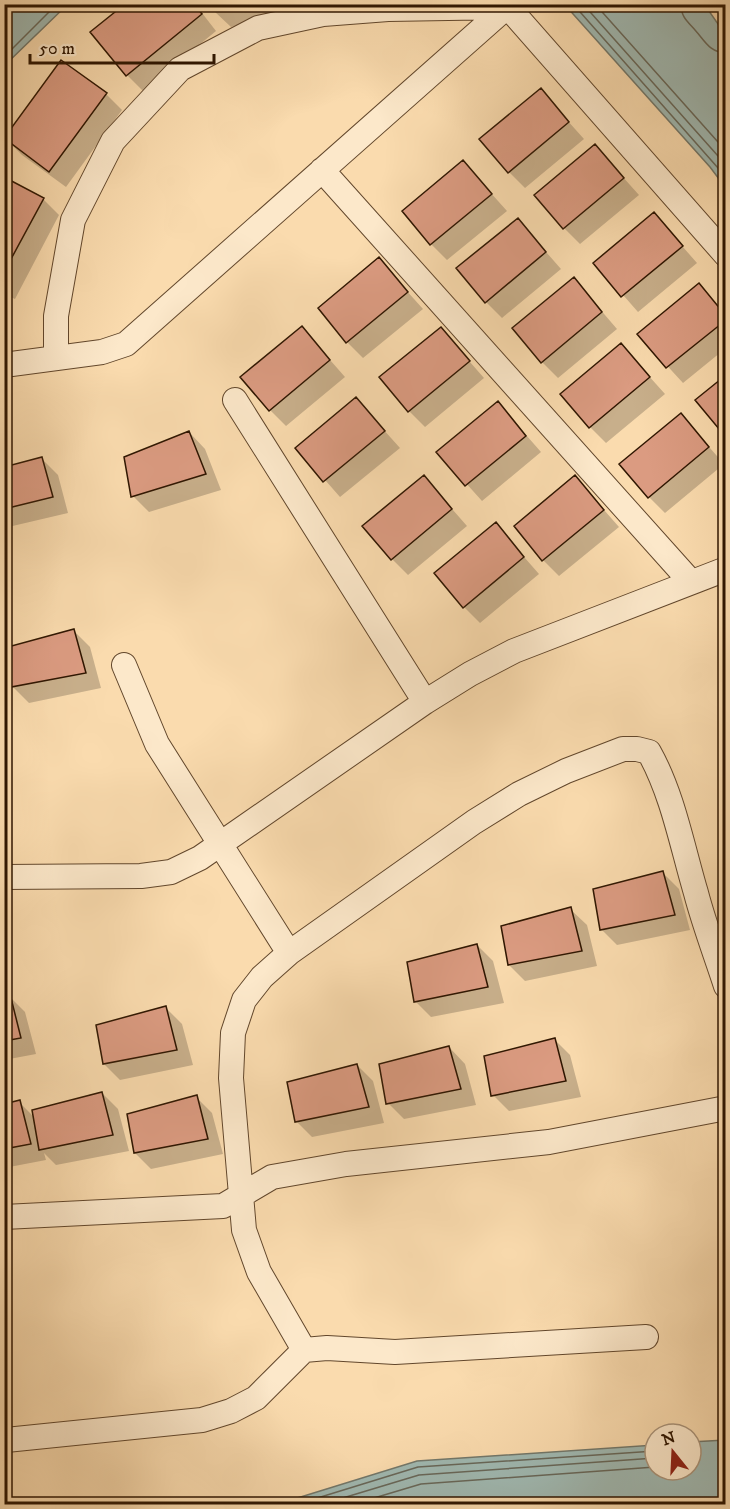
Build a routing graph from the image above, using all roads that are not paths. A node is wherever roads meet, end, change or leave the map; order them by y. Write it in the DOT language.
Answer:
graph roads {
  1 [pos="509,6"];
  2 [pos="322,170"];
  3 [pos="726,255"];
  4 [pos="56,358"];
  5 [pos="4,365"];
  6 [pos="235,400"];
  7 [pos="726,569"];
  8 [pos="691,582"];
  9 [pos="123,666"];
  10 [pos="425,702"];
  11 [pos="220,845"];
  12 [pos="4,877"];
  13 [pos="289,953"];
  14 [pos="726,986"];
  15 [pos="726,1108"];
  16 [pos="241,1195"];
  17 [pos="4,1217"];
  18 [pos="646,1337"];
  19 [pos="304,1350"];
  20 [pos="6,1440"];
  1 -- 2 [label="street"];
  1 -- 3 [label="street"];
  1 -- 4 [label="street"];
  2 -- 4 [label="street"];
  2 -- 8 [label="street"];
  4 -- 5 [label="street"];
  6 -- 10 [label="street"];
  7 -- 8 [label="street"];
  8 -- 10 [label="street"];
  9 -- 11 [label="street"];
  10 -- 11 [label="street"];
  11 -- 12 [label="street"];
  11 -- 13 [label="street"];
  13 -- 14 [label="street"];
  13 -- 16 [label="street"];
  15 -- 16 [label="street"];
  16 -- 17 [label="street"];
  16 -- 19 [label="street"];
  18 -- 19 [label="street"];
  19 -- 20 [label="street"];
}
